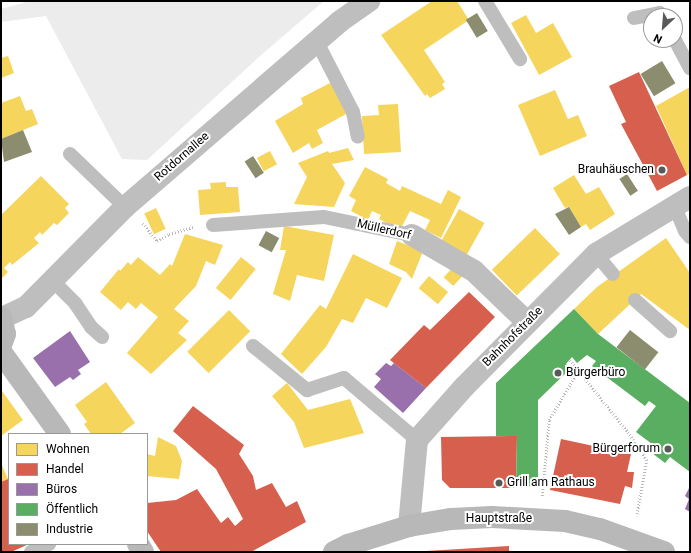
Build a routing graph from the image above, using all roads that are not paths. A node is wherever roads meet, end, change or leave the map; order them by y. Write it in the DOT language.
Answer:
graph roads {
  1 [pos="369,1"];
  2 [pos="485,1"];
  3 [pos="643,16"];
  4 [pos="634,18"];
  5 [pos="317,42"];
  6 [pos="679,48"];
  7 [pos="520,59"];
  8 [pos="690,68"];
  9 [pos="358,137"];
  10 [pos="70,154"];
  11 [pos="682,201"];
  12 [pos="125,207"];
  13 [pos="213,225"];
  14 [pos="412,235"];
  15 [pos="690,237"];
  16 [pos="596,254"];
  17 [pos="613,274"];
  18 [pos="53,281"];
  19 [pos="635,300"];
  20 [pos="1,318"];
  21 [pos="527,322"];
  22 [pos="670,331"];
  23 [pos="102,337"];
  24 [pos="1,345"];
  25 [pos="253,346"];
  26 [pos="1,352"];
  27 [pos="59,433"];
  28 [pos="417,440"];
  29 [pos="409,526"];
  30 [pos="47,545"];
  31 [pos="31,552"];
  32 [pos="334,552"];
  33 [pos="664,552"];
  1 -- 5 [label="street, Rotdornallee"];
  2 -- 7 [label="lane"];
  3 -- 4 [label="lane"];
  5 -- 9 [label="lane"];
  5 -- 12 [label="street, Rotdornallee"];
  6 -- 8 [label="lane"];
  10 -- 12 [label="lane"];
  11 -- 15 [label="lane"];
  11 -- 16 [label="street, Bahnhofstraße"];
  12 -- 18 [label="street, Rotdornallee"];
  13 -- 14 [label="lane, Müllerdorf"];
  14 -- 21 [label="street, Müllerdorf"];
  16 -- 17 [label="lane"];
  16 -- 21 [label="street, Bahnhofstraße"];
  18 -- 20 [label="street, Rotdornallee"];
  18 -- 23 [label="lane"];
  19 -- 22 [label="lane"];
  20 -- 24 [label="main road"];
  21 -- 28 [label="street, Bahnhofstraße"];
  25 -- 28 [label="lane"];
  26 -- 27 [label="main road"];
  28 -- 29 [label="street"];
  29 -- 32 [label="main road, Hauptstraße"];
  29 -- 33 [label="main road, Hauptstraße"];
  30 -- 31 [label="lane"];
}
